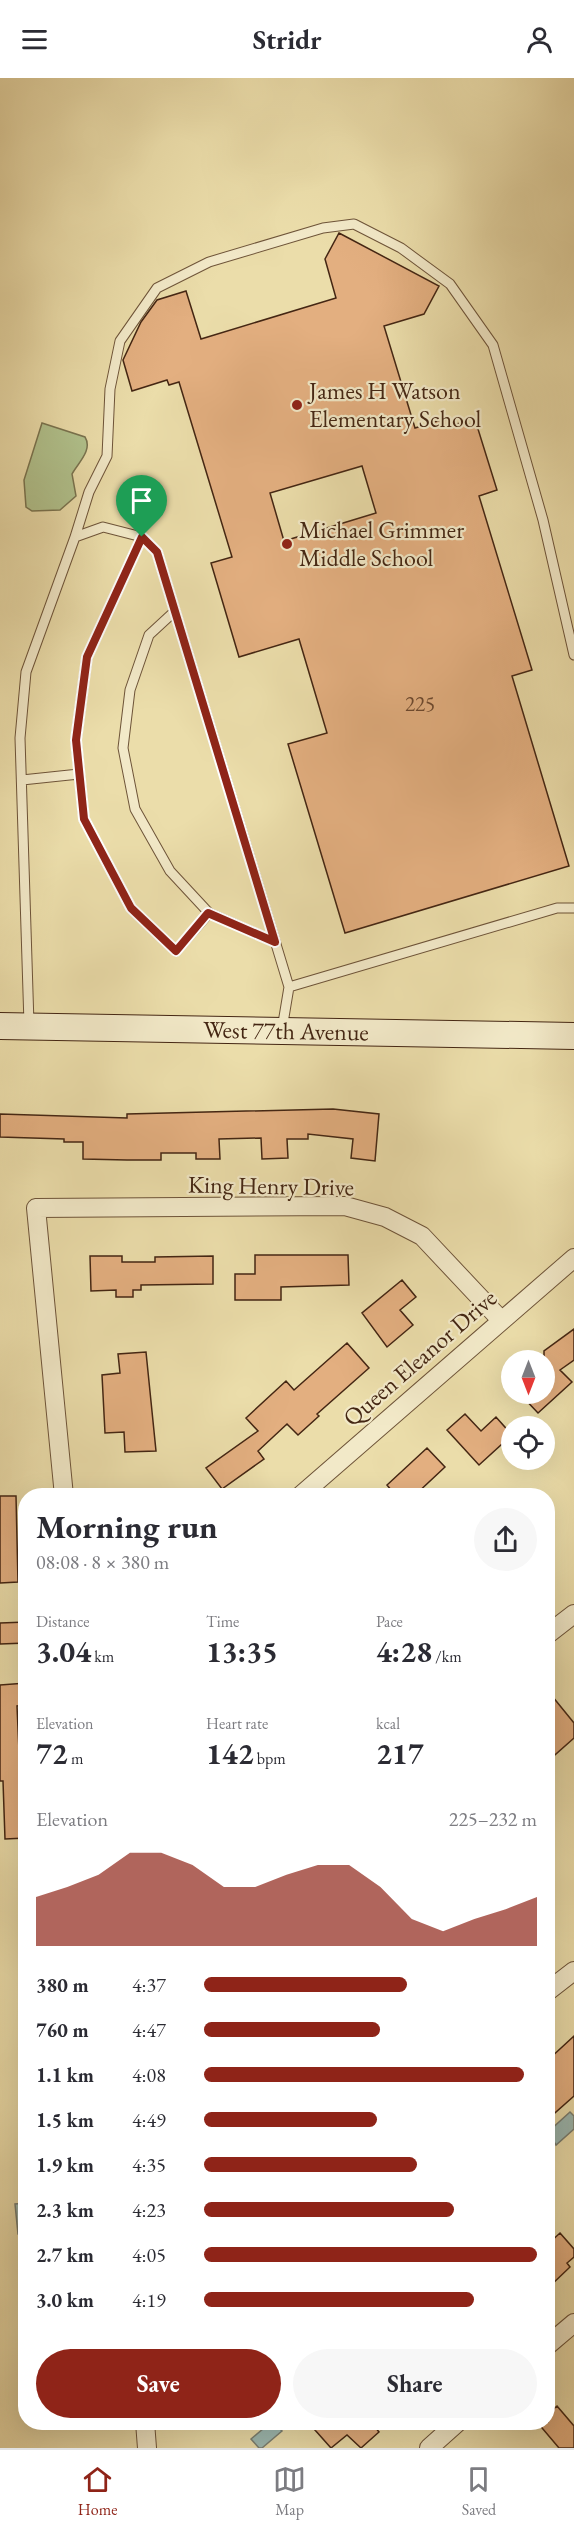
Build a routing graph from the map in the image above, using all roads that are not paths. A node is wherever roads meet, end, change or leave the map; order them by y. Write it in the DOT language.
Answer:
graph roads {
  1 [pos="75,537"];
  2 [pos="142,537"];
  3 [pos="175,611"];
  4 [pos="574,655"];
  5 [pos="79,774"];
  6 [pos="22,780"];
  7 [pos="574,908"];
  8 [pos="208,913"];
  9 [pos="275,942"];
  10 [pos="289,987"];
  11 [pos="0,1026"];
  12 [pos="29,1026"];
  13 [pos="282,1031"];
  14 [pos="574,1036"];
  15 [pos="574,1258"];
  16 [pos="500,1319"];
  17 [pos="63,1488"];
  18 [pos="309,1488"];
  19 [pos="574,1614"];
  20 [pos="555,1629"];
  21 [pos="574,1971"];
  22 [pos="555,1986"];
  23 [pos="574,2323"];
  24 [pos="555,2339"];
  25 [pos="146,2430"];
  26 [pos="449,2430"];
  27 [pos="147,2448"];
  28 [pos="429,2448"];
  1 -- 2 [label="lane"];
  1 -- 4 [label="lane"];
  1 -- 6 [label="lane"];
  2 -- 3 [label="lane"];
  2 -- 5 [label="lane"];
  3 -- 8 [label="lane"];
  3 -- 9 [label="lane"];
  5 -- 6 [label="lane"];
  5 -- 8 [label="lane"];
  6 -- 12 [label="lane"];
  7 -- 10 [label="lane"];
  8 -- 9 [label="lane"];
  9 -- 10 [label="lane"];
  10 -- 13 [label="lane"];
  11 -- 12 [label="street, West 77th Avenue"];
  12 -- 13 [label="street, West 77th Avenue"];
  13 -- 14 [label="street, West 77th Avenue"];
  15 -- 16 [label="street, Queen Eleanor Drive"];
  16 -- 17 [label="street, King Henry Drive"];
  16 -- 18 [label="street, Queen Eleanor Drive"];
  19 -- 20 [label="street"];
  21 -- 22 [label="street"];
  23 -- 24 [label="street"];
  25 -- 27 [label="street"];
  26 -- 28 [label="street"];
}
